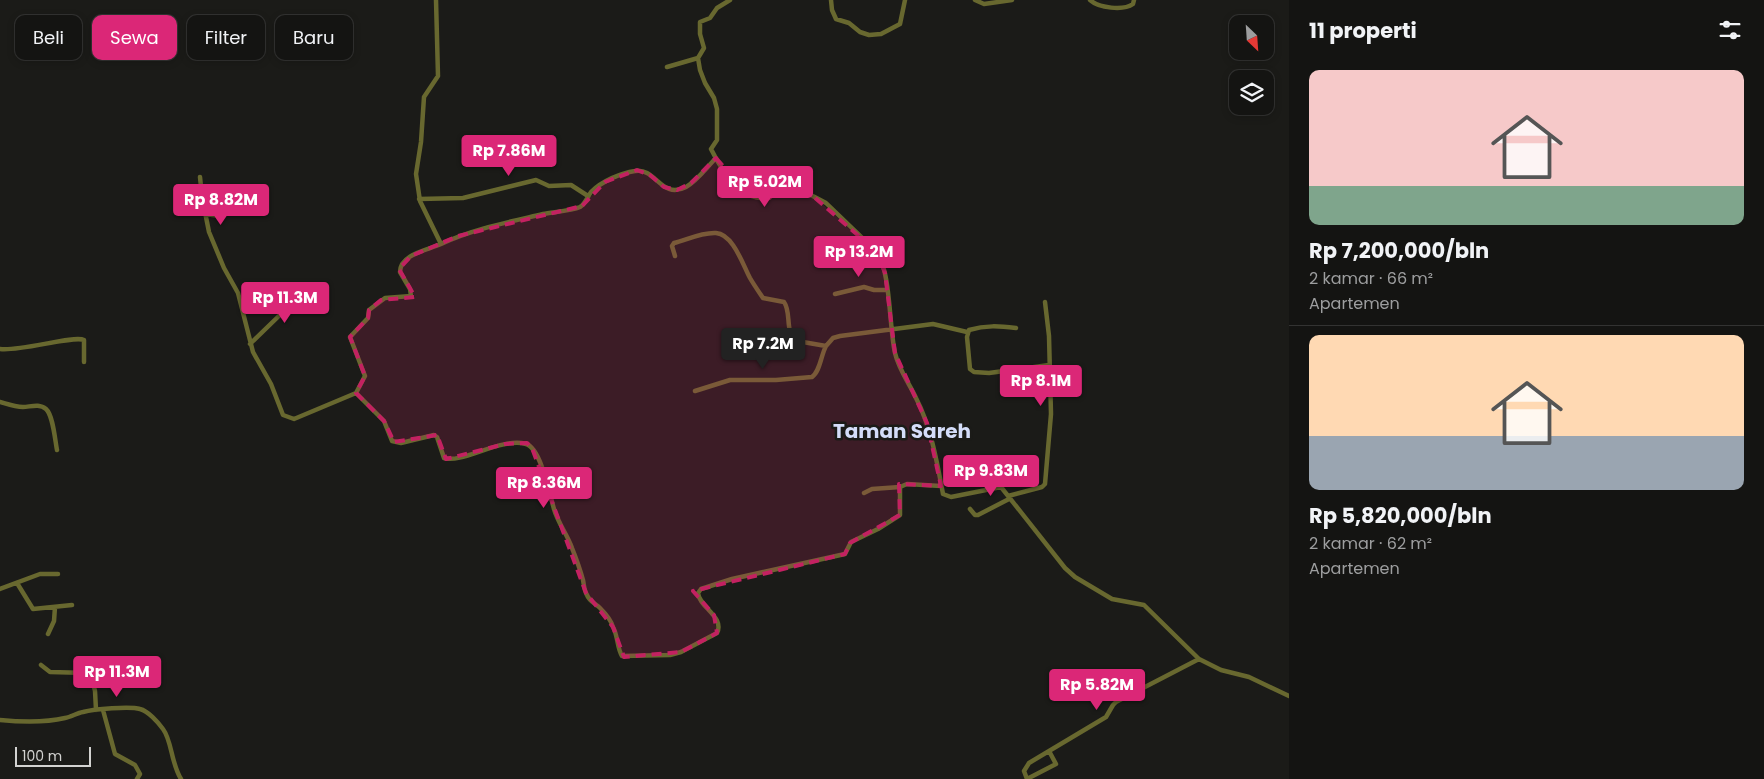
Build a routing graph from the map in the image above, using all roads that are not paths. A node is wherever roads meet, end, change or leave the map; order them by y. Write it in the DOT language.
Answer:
graph roads {
  1 [pos="436,0"];
  2 [pos="730,0"];
  3 [pos="831,0"];
  4 [pos="905,0"];
  5 [pos="975,0"];
  6 [pos="1012,0"];
  7 [pos="1090,0"];
  8 [pos="1134,0"];
  9 [pos="698,58"];
  10 [pos="667,67"];
  11 [pos="716,158"];
  12 [pos="200,177"];
  13 [pos="588,196"];
  14 [pos="419,199"];
  15 [pos="228,210"];
  16 [pos="205,214"];
  17 [pos="441,244"];
  18 [pos="675,256"];
  19 [pos="887,290"];
  20 [pos="285,292"];
  21 [pos="835,294"];
  22 [pos="1045,302"];
  23 [pos="1016,328"];
  24 [pos="892,329"];
  25 [pos="967,332"];
  26 [pos="250,344"];
  27 [pos="826,346"];
  28 [pos="0,349"];
  29 [pos="84,362"];
  30 [pos="1049,365"];
  31 [pos="695,391"];
  32 [pos="356,393"];
  33 [pos="0,402"];
  34 [pos="57,450"];
  35 [pos="941,486"];
  36 [pos="900,487"];
  37 [pos="864,493"];
  38 [pos="1009,498"];
  39 [pos="970,509"];
  40 [pos="58,574"];
  41 [pos="18,583"];
  42 [pos="0,589"];
  43 [pos="72,604"];
  44 [pos="55,607"];
  45 [pos="48,634"];
  46 [pos="1200,659"];
  47 [pos="41,665"];
  48 [pos="1289,696"];
  49 [pos="96,710"];
  50 [pos="103,710"];
  51 [pos="0,720"];
  52 [pos="1049,751"];
  53 [pos="137,779"];
  54 [pos="181,779"];
  55 [pos="1027,779"];
  1 -- 14 [label="street"];
  2 -- 9 [label="street"];
  3 -- 4 [label="street"];
  5 -- 6 [label="street"];
  7 -- 8 [label="street"];
  9 -- 10 [label="street"];
  9 -- 11 [label="street"];
  11 -- 13 [label="street"];
  11 -- 19 [label="street"];
  12 -- 16 [label="street"];
  13 -- 14 [label="street"];
  13 -- 17 [label="street"];
  14 -- 17 [label="street"];
  15 -- 16 [label="street"];
  16 -- 26 [label="street"];
  17 -- 32 [label="street"];
  18 -- 27 [label="street"];
  19 -- 21 [label="street"];
  19 -- 24 [label="street"];
  20 -- 26 [label="street"];
  22 -- 30 [label="street"];
  23 -- 25 [label="street"];
  24 -- 25 [label="street"];
  24 -- 27 [label="street"];
  24 -- 35 [label="street"];
  25 -- 30 [label="street"];
  26 -- 32 [label="street"];
  27 -- 31 [label="street"];
  28 -- 29 [label="street"];
  30 -- 38 [label="street"];
  32 -- 36 [label="street"];
  33 -- 34 [label="street"];
  35 -- 36 [label="street"];
  35 -- 38 [label="street"];
  36 -- 37 [label="street"];
  38 -- 39 [label="street"];
  38 -- 46 [label="street"];
  40 -- 41 [label="street"];
  41 -- 42 [label="street"];
  41 -- 44 [label="street"];
  43 -- 44 [label="street"];
  44 -- 45 [label="street"];
  46 -- 48 [label="street"];
  46 -- 52 [label="street"];
  47 -- 49 [label="street"];
  49 -- 50 [label="street"];
  49 -- 51 [label="street"];
  50 -- 53 [label="street"];
  50 -- 54 [label="street"];
  52 -- 55 [label="street"];
  52 -- 55 [label="street"];
}
